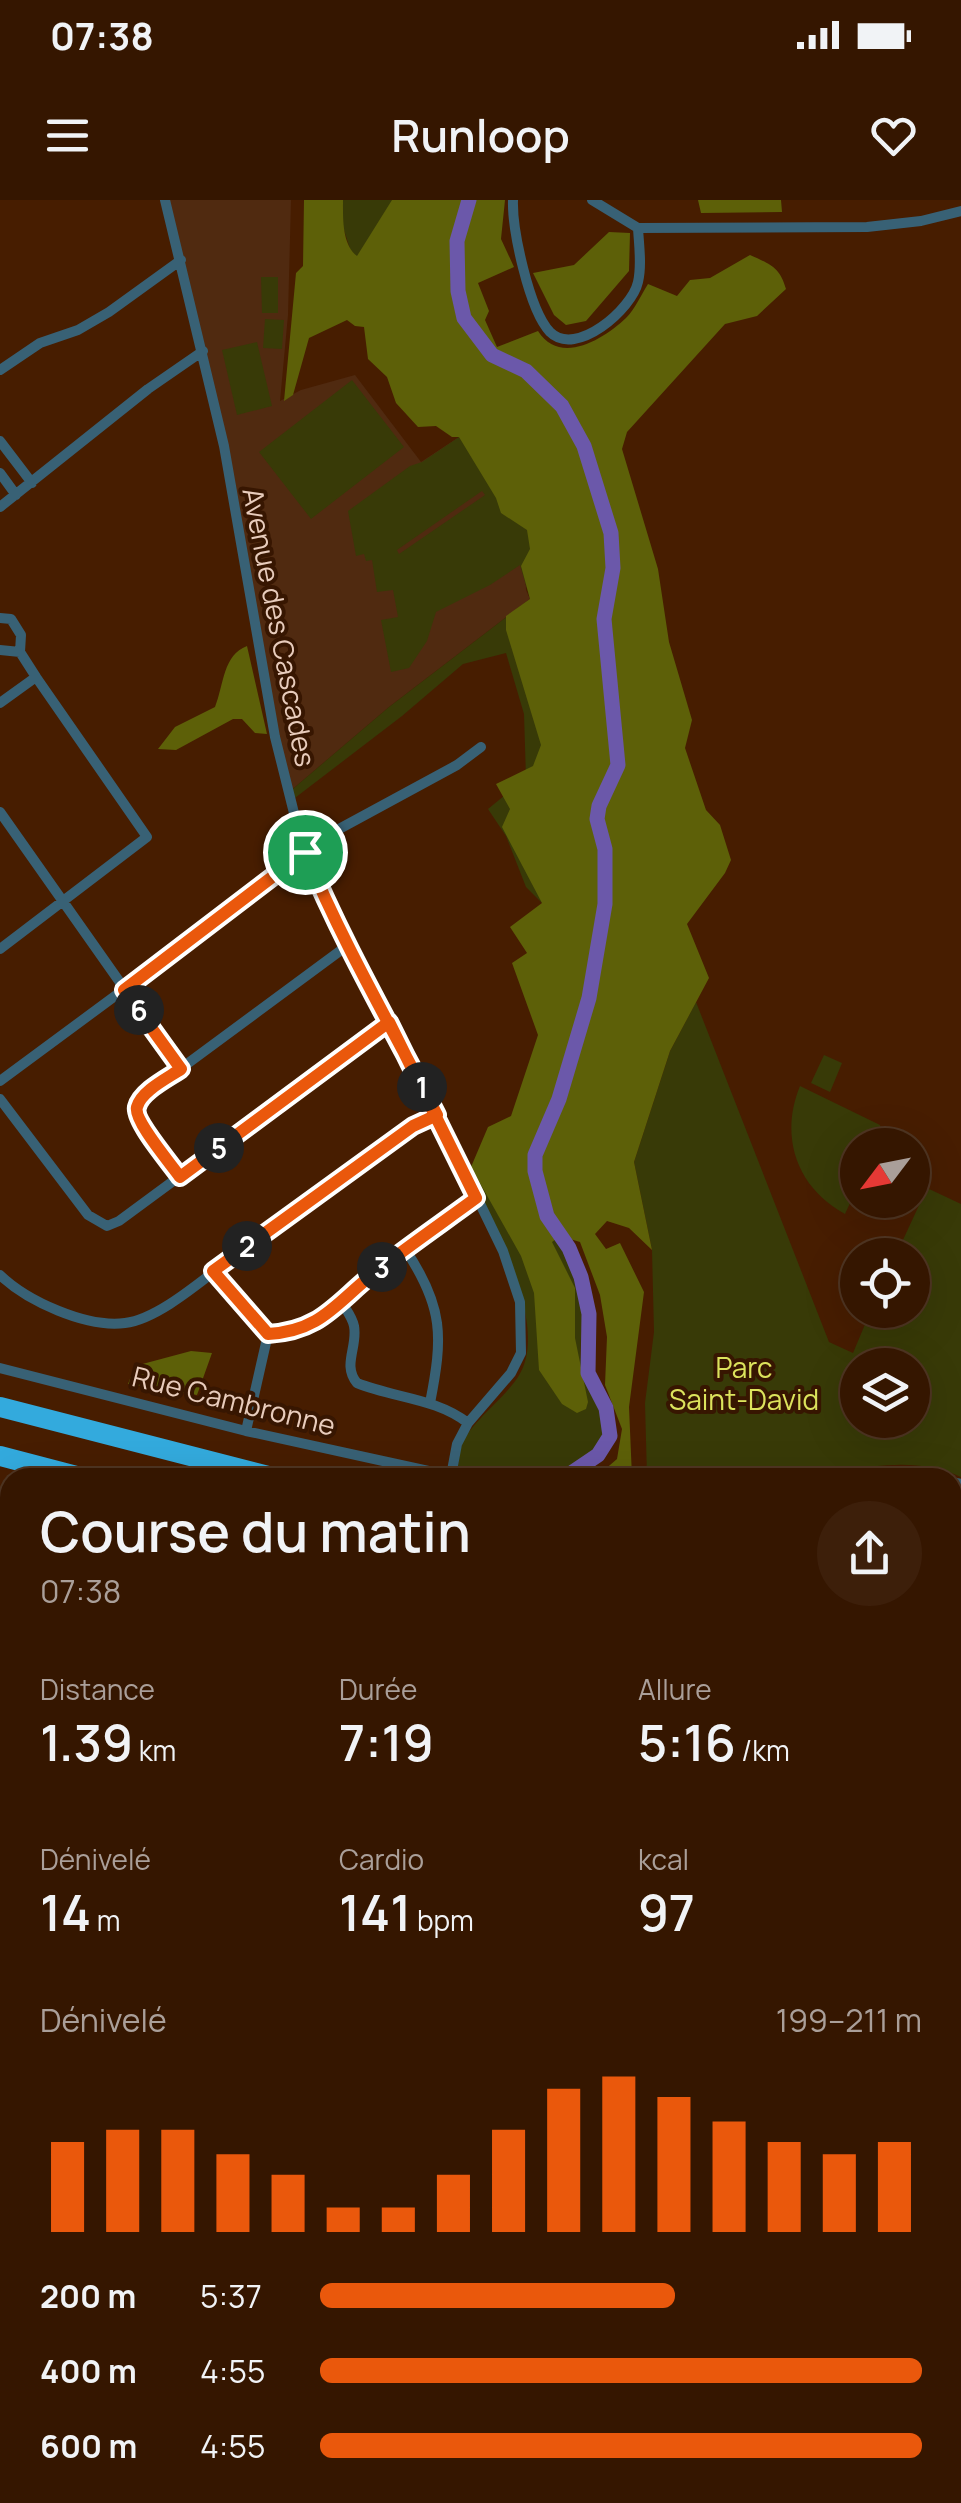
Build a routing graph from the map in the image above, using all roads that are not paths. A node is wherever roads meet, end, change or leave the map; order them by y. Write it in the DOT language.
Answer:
graph roads {
  1 [pos="165,200"];
  2 [pos="514,200"];
  3 [pos="592,200"];
  4 [pos="961,212"];
  5 [pos="638,228"];
  6 [pos="181,260"];
  7 [pos="202,351"];
  8 [pos="0,370"];
  9 [pos="0,441"];
  10 [pos="0,472"];
  11 [pos="32,483"];
  12 [pos="16,495"];
  13 [pos="0,507"];
  14 [pos="0,618"];
  15 [pos="0,650"];
  16 [pos="20,652"];
  17 [pos="36,677"];
  18 [pos="0,703"];
  19 [pos="481,747"];
  20 [pos="0,812"];
  21 [pos="305,852"];
  22 [pos="63,902"];
  23 [pos="348,944"];
  24 [pos="0,949"];
  25 [pos="124,990"];
  26 [pos="389,1022"];
  27 [pos="181,1069"];
  28 [pos="0,1081"];
  29 [pos="0,1099"];
  30 [pos="437,1115"];
  31 [pos="180,1177"];
  32 [pos="476,1198"];
  33 [pos="405,1249"];
  34 [pos="213,1271"];
  35 [pos="0,1275"];
  36 [pos="342,1303"];
  37 [pos="268,1334"];
  38 [pos="0,1368"];
  39 [pos="430,1404"];
  40 [pos="0,1406"];
  41 [pos="468,1423"];
  42 [pos="246,1431"];
  43 [pos="0,1456"];
  44 [pos="46,1468"];
  45 [pos="238,1468"];
  46 [pos="417,1468"];
  47 [pos="455,1468"];
  1 -- 6 [label="street, Avenue des Cascades"];
  2 -- 5 [label="street"];
  3 -- 5 [label="street"];
  4 -- 5 [label="street"];
  6 -- 7 [label="street, Avenue des Cascades"];
  6 -- 8 [label="street"];
  7 -- 11 [label="street"];
  7 -- 21 [label="street, Avenue des Cascades"];
  9 -- 11 [label="street"];
  10 -- 12 [label="street"];
  11 -- 12 [label="street"];
  12 -- 13 [label="street"];
  14 -- 16 [label="street"];
  15 -- 16 [label="street"];
  16 -- 17 [label="street"];
  17 -- 18 [label="street"];
  17 -- 22 [label="street"];
  19 -- 21 [label="street"];
  20 -- 22 [label="street"];
  21 -- 23 [label="street, Avenue des Cascades"];
  21 -- 25 [label="street"];
  22 -- 24 [label="street"];
  22 -- 25 [label="street"];
  23 -- 26 [label="street, Avenue des Cascades"];
  23 -- 27 [label="street"];
  25 -- 27 [label="street"];
  25 -- 28 [label="street"];
  26 -- 30 [label="street, Avenue des Cascades"];
  26 -- 31 [label="street"];
  27 -- 31 [label="street"];
  29 -- 31 [label="street"];
  30 -- 32 [label="street, Avenue des Cascades"];
  30 -- 34 [label="street"];
  32 -- 33 [label="street"];
  32 -- 41 [label="street, Avenue des Cascades"];
  33 -- 36 [label="street"];
  33 -- 39 [label="street"];
  34 -- 35 [label="street"];
  34 -- 37 [label="street"];
  36 -- 37 [label="street"];
  36 -- 39 [label="street"];
  37 -- 42 [label="street"];
  38 -- 42 [label="street, Rue Cambronne"];
  39 -- 41 [label="street"];
  40 -- 45 [label="highway"];
  41 -- 47 [label="street, Avenue des Cascades"];
  42 -- 46 [label="street, Rue Cambronne"];
  43 -- 44 [label="highway"];
}
